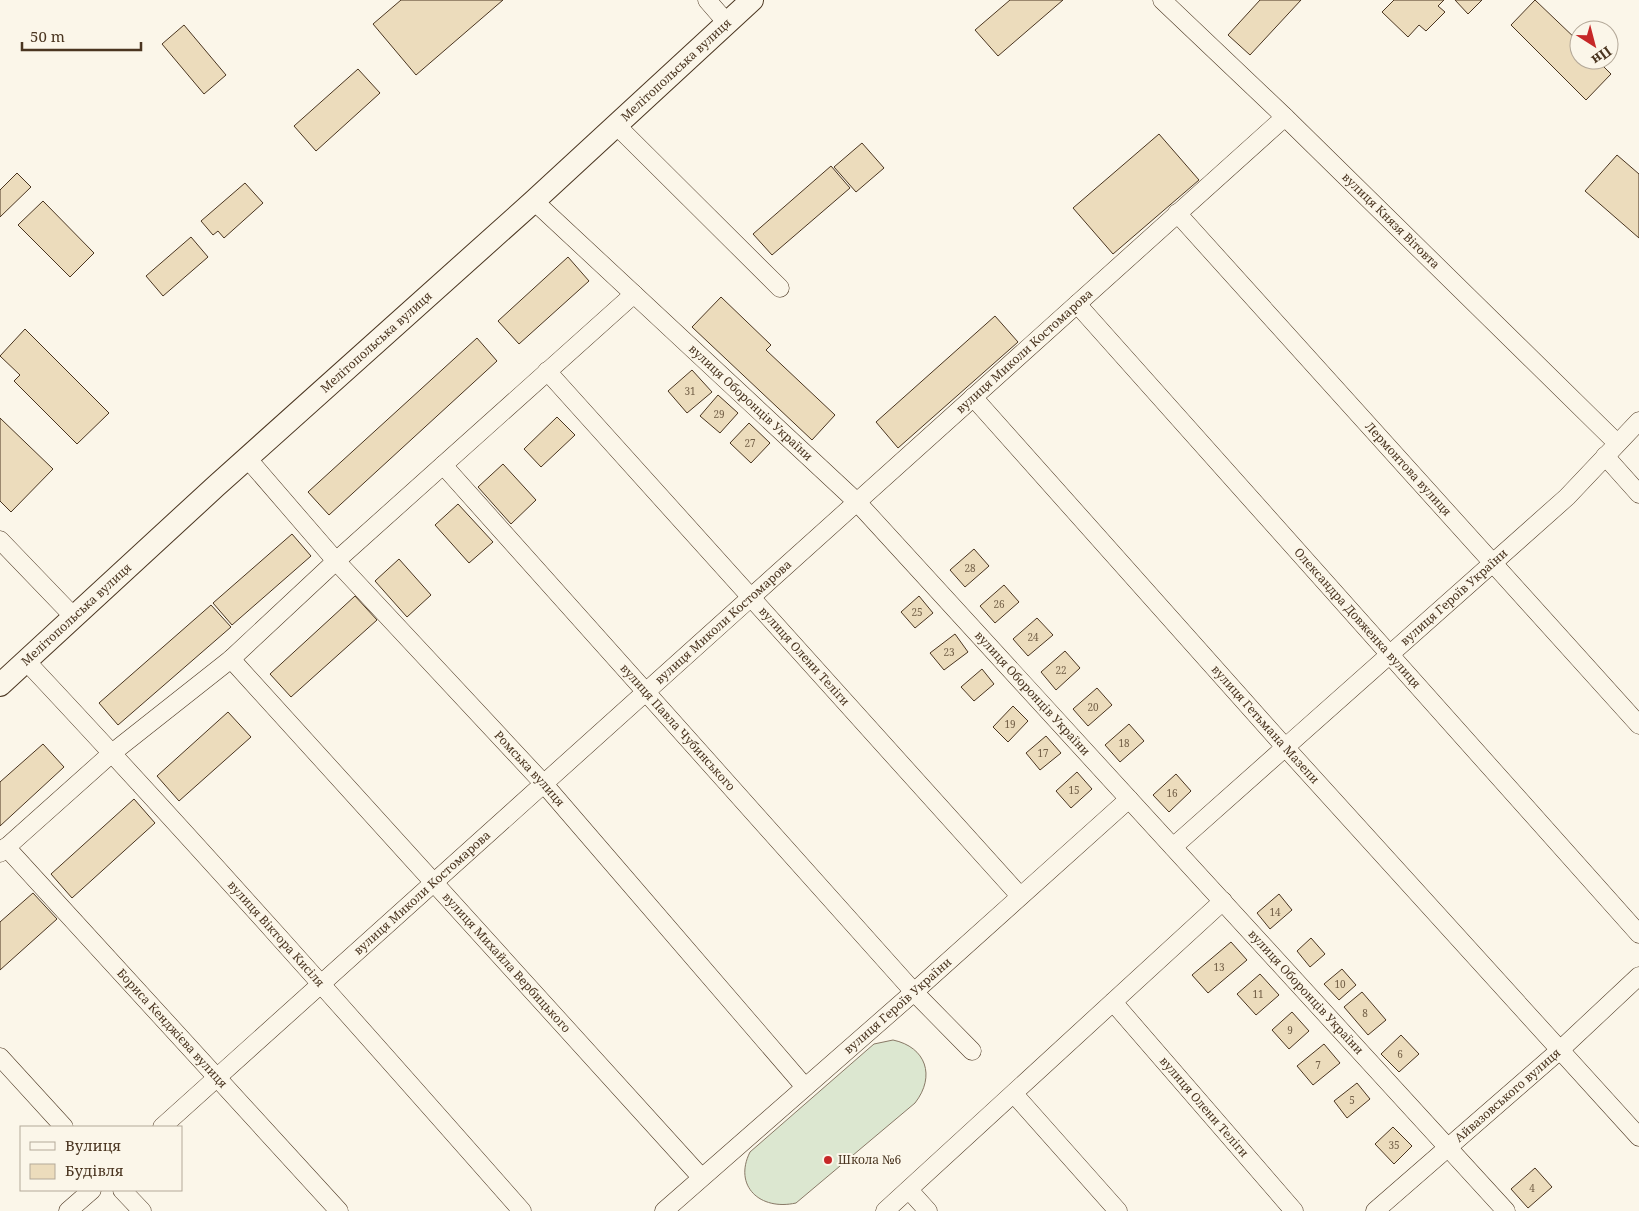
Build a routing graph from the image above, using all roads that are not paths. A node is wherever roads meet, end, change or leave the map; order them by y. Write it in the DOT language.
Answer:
graph roads {
  1 [pos="706,0"];
  2 [pos="752,0"];
  3 [pos="1162,0"];
  4 [pos="727,23"];
  5 [pos="1285,117"];
  6 [pos="616,125"];
  7 [pos="534,200"];
  8 [pos="1177,214"];
  9 [pos="780,288"];
  10 [pos="634,294"];
  11 [pos="1077,304"];
  12 [pos="547,371"];
  13 [pos="973,398"];
  14 [pos="1631,434"];
  15 [pos="1605,456"];
  16 [pos="247,458"];
  17 [pos="442,465"];
  18 [pos="1639,494"];
  19 [pos="857,502"];
  20 [pos="0,540"];
  21 [pos="336,561"];
  22 [pos="1493,563"];
  23 [pos="751,597"];
  24 [pos="74,617"];
  25 [pos="1390,654"];
  26 [pos="231,659"];
  27 [pos="26,661"];
  28 [pos="0,685"];
  29 [pos="645,692"];
  30 [pos="1639,725"];
  31 [pos="1285,747"];
  32 [pos="112,753"];
  33 [pos="544,784"];
  34 [pos="1129,799"];
  35 [pos="1173,847"];
  36 [pos="3,850"];
  37 [pos="433,882"];
  38 [pos="1020,896"];
  39 [pos="1223,901"];
  40 [pos="1639,934"];
  41 [pos="1639,976"];
  42 [pos="321,984"];
  43 [pos="914,992"];
  44 [pos="1113,1002"];
  45 [pos="1560,1050"];
  46 [pos="972,1051"];
  47 [pos="0,1057"];
  48 [pos="217,1078"];
  49 [pos="805,1087"];
  50 [pos="1014,1094"];
  51 [pos="63,1126"];
  52 [pos="163,1126"];
  53 [pos="1639,1137"];
  54 [pos="1448,1148"];
  55 [pos="702,1177"];
  56 [pos="909,1190"];
  57 [pos="91,1191"];
  58 [pos="123,1191"];
  59 [pos="68,1211"];
  60 [pos="142,1211"];
  61 [pos="339,1211"];
  62 [pos="522,1211"];
  63 [pos="664,1211"];
  64 [pos="885,1211"];
  65 [pos="928,1211"];
  66 [pos="1118,1211"];
  67 [pos="1294,1211"];
  68 [pos="1375,1211"];
  69 [pos="1506,1211"];
  1 -- 4 [label="street"];
  2 -- 4 [label="main road, Мелітопольська вулиця"];
  3 -- 5 [label="street, вулиця Князя Вітовта"];
  4 -- 6 [label="main road, Мелітопольська вулиця"];
  5 -- 8 [label="street, вулиця Миколи Костомарова"];
  5 -- 14 [label="street, вулиця Князя Вітовта"];
  6 -- 7 [label="main road, Мелітопольська вулиця"];
  6 -- 9 [label="street"];
  7 -- 10 [label="street, вулиця Оборонців України"];
  7 -- 16 [label="main road, Мелітопольська вулиця"];
  8 -- 11 [label="street, вулиця Миколи Костомарова"];
  8 -- 22 [label="street, Лермонтова вулиця"];
  10 -- 12 [label="street"];
  10 -- 19 [label="street, вулиця Оборонців України"];
  11 -- 13 [label="street, вулиця Миколи Костомарова"];
  11 -- 25 [label="street, Олександра Довженка вулиця"];
  12 -- 17 [label="street"];
  12 -- 23 [label="street, вулиця Олени Теліги"];
  13 -- 19 [label="street, вулиця Миколи Костомарова"];
  13 -- 31 [label="street, вулиця Гетьмана Мазепи"];
  14 -- 15 [label="street, вулиця Героїв України"];
  15 -- 18 [label="street"];
  15 -- 22 [label="street, вулиця Героїв України"];
  16 -- 21 [label="street, Ромська вулиця"];
  16 -- 24 [label="main road, Мелітопольська вулиця"];
  17 -- 21 [label="street"];
  17 -- 29 [label="street, вулиця Павла Чубинського"];
  19 -- 23 [label="street, вулиця Миколи Костомарова"];
  19 -- 34 [label="street, вулиця Оборонців України"];
  20 -- 24 [label="street"];
  21 -- 26 [label="street"];
  21 -- 33 [label="street, Ромська вулиця"];
  22 -- 25 [label="street, вулиця Героїв України"];
  22 -- 30 [label="street, Лермонтова вулиця"];
  23 -- 29 [label="street, вулиця Миколи Костомарова"];
  23 -- 38 [label="street, вулиця Олени Теліги"];
  24 -- 27 [label="main road, Мелітопольська вулиця"];
  25 -- 31 [label="street, вулиця Героїв України"];
  25 -- 40 [label="street, Олександра Довженка вулиця"];
  26 -- 32 [label="street"];
  26 -- 37 [label="street, вулиця Михайла Вербицького"];
  27 -- 28 [label="main road, Мелітопольська вулиця"];
  27 -- 32 [label="street, вулиця Віктора Кисіля"];
  29 -- 33 [label="street, вулиця Миколи Костомарова"];
  29 -- 43 [label="street, вулиця Павла Чубинського"];
  31 -- 35 [label="street, вулиця Героїв України"];
  31 -- 45 [label="street, вулиця Гетьмана Мазепи"];
  32 -- 36 [label="street"];
  32 -- 42 [label="street, вулиця Віктора Кисіля"];
  33 -- 37 [label="street, вулиця Миколи Костомарова"];
  33 -- 49 [label="street, Ромська вулиця"];
  34 -- 35 [label="street, вулиця Оборонців України"];
  34 -- 38 [label="street, вулиця Героїв України"];
  35 -- 39 [label="street, вулиця Оборонців України"];
  36 -- 48 [label="street, Бориса Кенджієва вулиця"];
  37 -- 42 [label="street, вулиця Миколи Костомарова"];
  37 -- 55 [label="street, вулиця Михайла Вербицького"];
  38 -- 43 [label="street, вулиця Героїв України"];
  39 -- 44 [label="street"];
  39 -- 54 [label="street, вулиця Оборонців України"];
  41 -- 45 [label="street, Айвазовського вулиця"];
  42 -- 48 [label="street, вулиця Миколи Костомарова"];
  42 -- 62 [label="street, вулиця Віктора Кисіля"];
  43 -- 46 [label="street, вулиця Павла Чубинського"];
  43 -- 49 [label="street, вулиця Героїв України"];
  44 -- 50 [label="street"];
  44 -- 67 [label="street, вулиця Олени Теліги"];
  45 -- 53 [label="street, вулиця Гетьмана Мазепи"];
  45 -- 54 [label="street, Айвазовського вулиця"];
  47 -- 51 [label="street"];
  48 -- 52 [label="street, вулиця Миколи Костомарова"];
  48 -- 61 [label="street, Бориса Кенджієва вулиця"];
  49 -- 55 [label="street, вулиця Героїв України"];
  50 -- 56 [label="street"];
  50 -- 66 [label="street"];
  54 -- 68 [label="street, Айвазовського вулиця"];
  54 -- 69 [label="street, вулиця Оборонців України"];
  55 -- 63 [label="street, вулиця Героїв України"];
  56 -- 64 [label="street"];
  56 -- 65 [label="street"];
  57 -- 59 [label="street"];
  58 -- 60 [label="street"];
}
